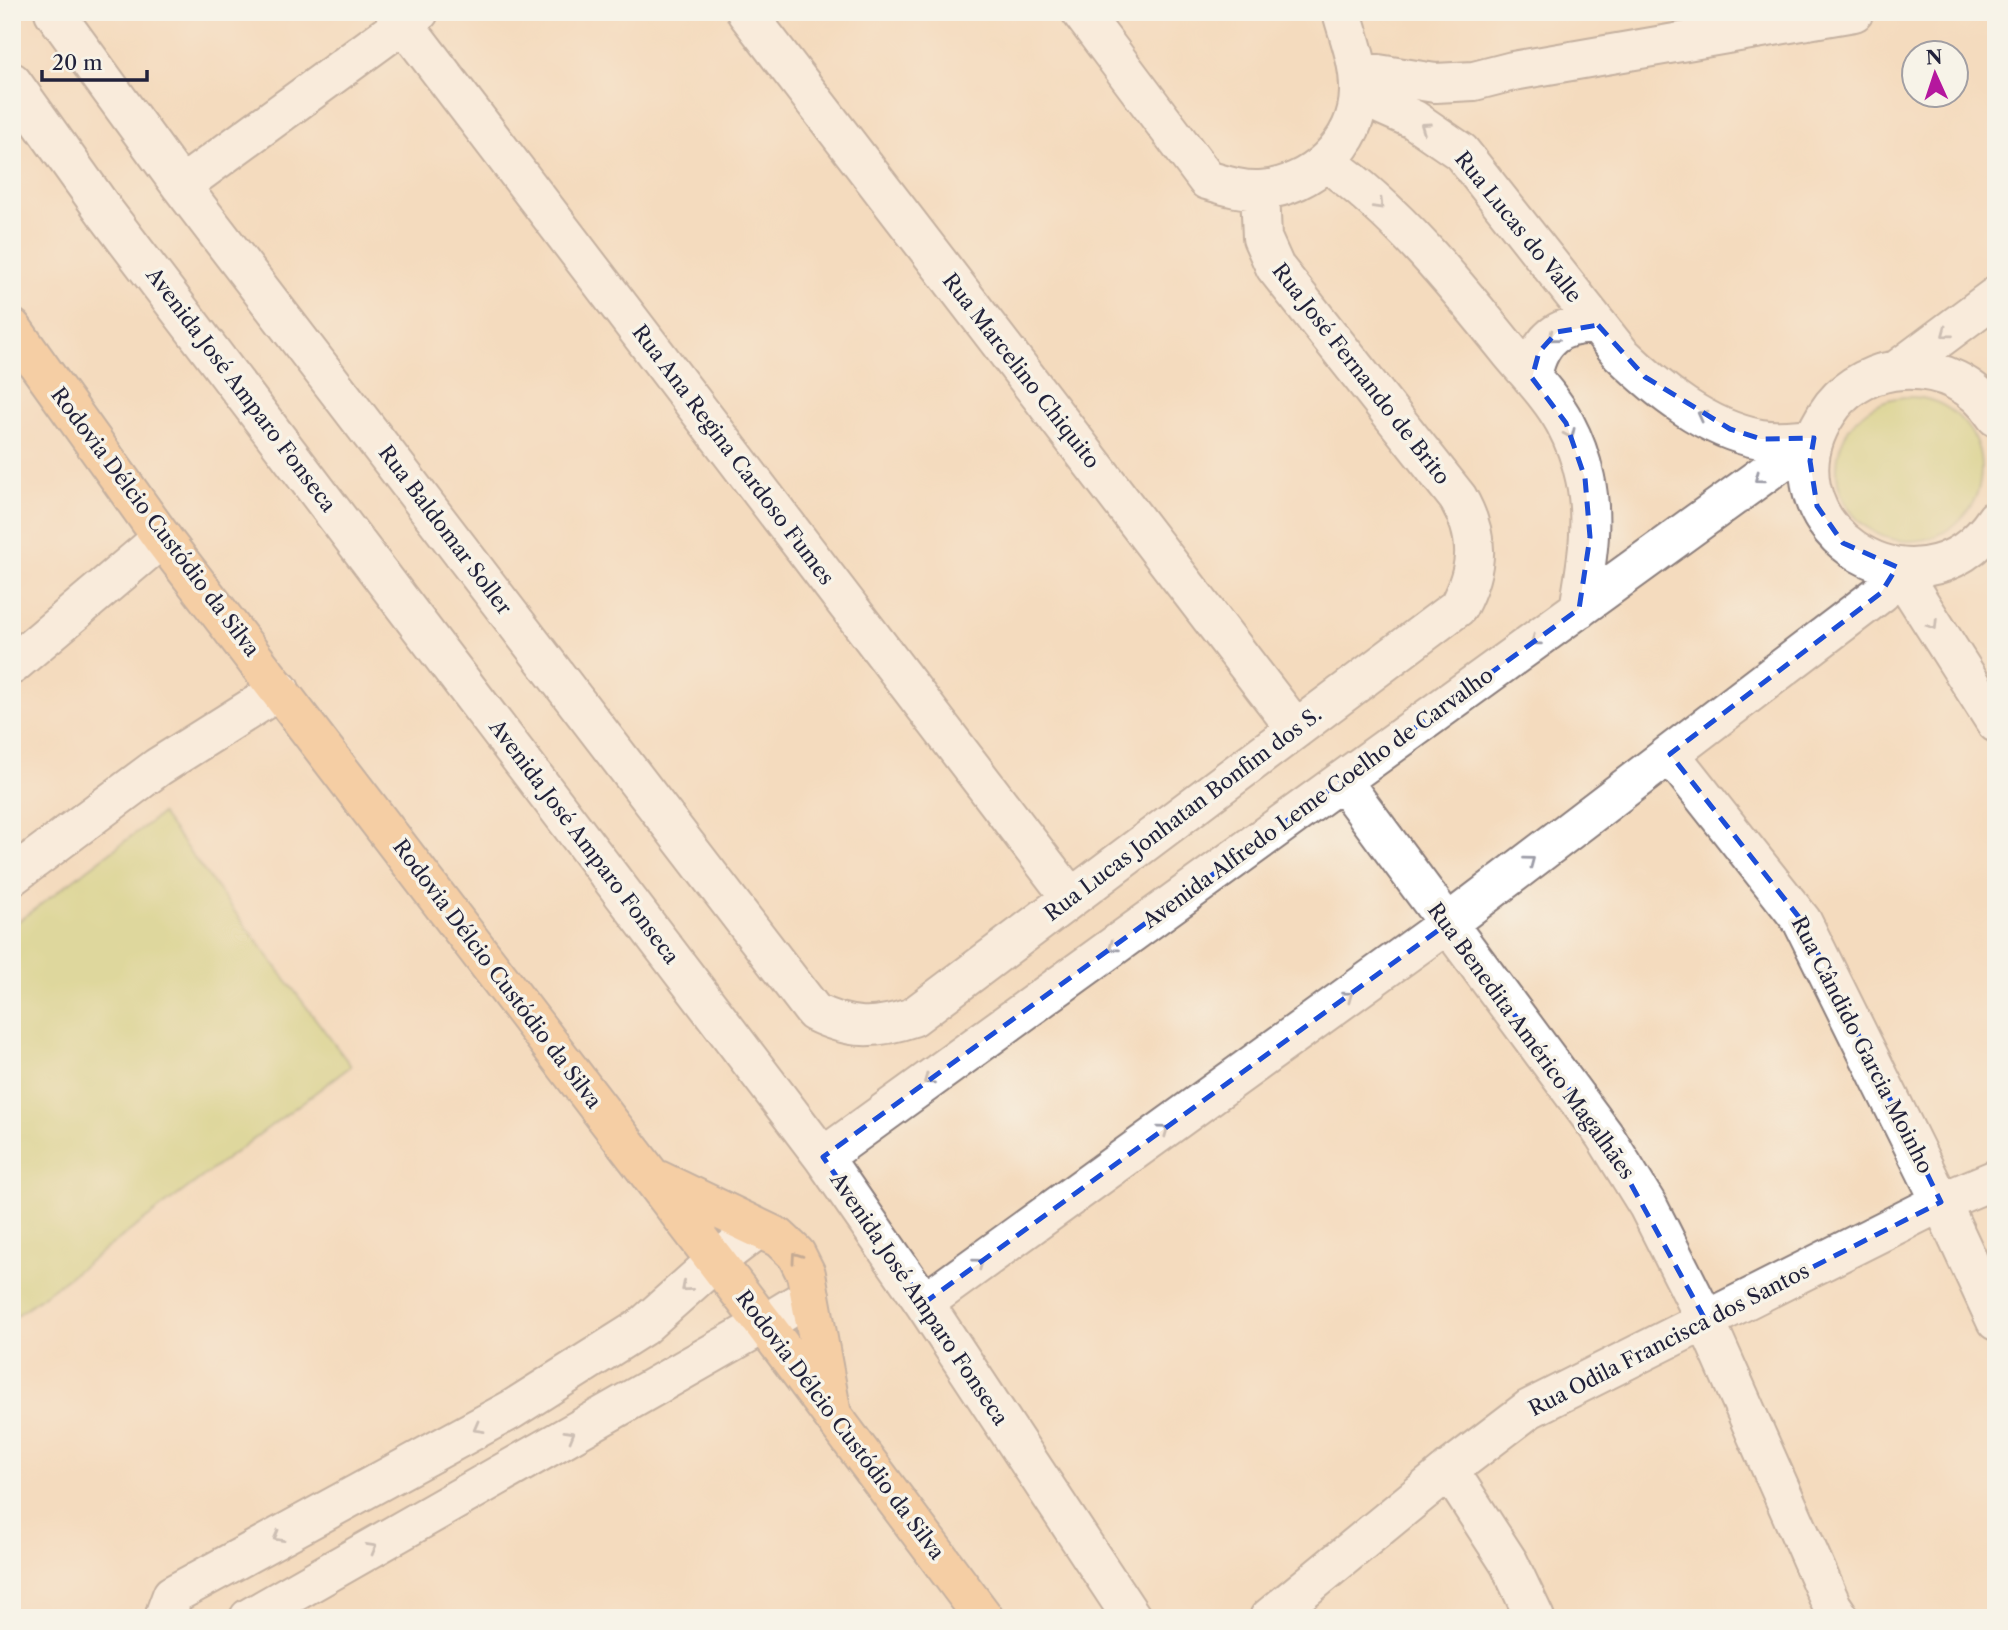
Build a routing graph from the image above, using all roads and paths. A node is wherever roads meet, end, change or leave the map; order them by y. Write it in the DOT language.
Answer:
graph roads {
  1 [pos="54,12"];
  2 [pos="746,12"];
  3 [pos="1081,12"];
  4 [pos="1342,12"];
  5 [pos="1854,12"];
  6 [pos="406,16"];
  7 [pos="12,82"];
  8 [pos="1359,83"];
  9 [pos="1326,162"];
  10 [pos="181,186"];
  11 [pos="1260,190"];
  12 [pos="1996,296"];
  13 [pos="1598,325"];
  14 [pos="12,328"];
  15 [pos="1897,370"];
  16 [pos="1532,378"];
  17 [pos="1996,417"];
  18 [pos="1814,438"];
  19 [pos="1996,519"];
  20 [pos="162,538"];
  21 [pos="1475,554"];
  22 [pos="1897,567"];
  23 [pos="1579,609"];
  24 [pos="12,665"];
  25 [pos="280,690"];
  26 [pos="1996,723"];
  27 [pos="1296,729"];
  28 [pos="1670,754"];
  29 [pos="1342,781"];
  30 [pos="12,876"];
  31 [pos="1071,898"];
  32 [pos="1447,924"];
  33 [pos="853,1026"];
  34 [pos="823,1157"];
  35 [pos="651,1176"];
  36 [pos="1996,1179"];
  37 [pos="1941,1202"];
  38 [pos="758,1229"];
  39 [pos="716,1261"];
  40 [pos="810,1296"];
  41 [pos="924,1303"];
  42 [pos="1706,1321"];
  43 [pos="1996,1321"];
  44 [pos="764,1324"];
  45 [pos="511,1410"];
  46 [pos="833,1418"];
  47 [pos="535,1455"];
  48 [pos="1449,1471"];
  49 [pos="172,1618"];
  50 [pos="249,1618"];
  51 [pos="984,1618"];
  52 [pos="1132,1618"];
  53 [pos="1269,1618"];
  54 [pos="1535,1618"];
  55 [pos="1840,1618"];
  1 -- 10 [label="street, Rua Baldomar Soller"];
  2 -- 27 [label="street, Rua Marcelino Chiquito"];
  3 -- 11 [label="street"];
  4 -- 8 [label="street"];
  5 -- 8 [label="street"];
  6 -- 10 [label="street"];
  6 -- 31 [label="street, Rua Ana Regina Cardoso Fumes"];
  7 -- 34 [label="street, Avenida José Amparo Fonseca"];
  8 -- 9 [label="street"];
  13 -- 8 [label="street, Rua Lucas do Valle, one-way"];
  9 -- 11 [label="street"];
  9 -- 16 [label="street, one-way"];
  10 -- 33 [label="street, Rua Baldomar Soller"];
  11 -- 21 [label="street, Rua José Fernando de Brito"];
  12 -- 15 [label="street, one-way"];
  13 -- 16 [label="street, Rua Lucas do Valle, one-way"];
  18 -- 13 [label="street, Rua Lucas do Valle, one-way"];
  14 -- 20 [label="main road, Rodovia Délcio Custódio da Silva"];
  15 -- 17 [label="street"];
  15 -- 18 [label="street"];
  16 -- 23 [label="street, one-way"];
  18 -- 22 [label="street"];
  18 -- 23 [label="street, Avenida Alfredo Leme Coelho de Carvalho, one-way"];
  19 -- 22 [label="street"];
  20 -- 24 [label="street"];
  20 -- 25 [label="main road, Rodovia Délcio Custódio da Silva"];
  21 -- 27 [label="street, Rua Lucas Jonhatan Bonfim dos S."];
  22 -- 26 [label="street, one-way"];
  22 -- 28 [label="street"];
  23 -- 29 [label="street, Avenida Alfredo Leme Coelho de Carvalho, one-way"];
  25 -- 30 [label="street"];
  25 -- 35 [label="main road, Rodovia Délcio Custódio da Silva"];
  27 -- 31 [label="street, Rua Lucas Jonhatan Bonfim dos S."];
  32 -- 28 [label="street, one-way"];
  28 -- 37 [label="street, Rua Cândido Garcia Moinho"];
  29 -- 32 [label="street, Rua Benedita Américo Magalhães"];
  29 -- 34 [label="street, Avenida Alfredo Leme Coelho de Carvalho, one-way"];
  31 -- 33 [label="street, Rua Lucas Jonhatan Bonfim dos S."];
  41 -- 32 [label="street, one-way"];
  32 -- 42 [label="street, Rua Benedita Américo Magalhães"];
  34 -- 41 [label="street, Avenida José Amparo Fonseca"];
  35 -- 38 [label="main road"];
  35 -- 39 [label="main road, Rodovia Délcio Custódio da Silva"];
  36 -- 37 [label="street, Rua Odila Francisca dos Santos"];
  37 -- 42 [label="street, Rua Odila Francisca dos Santos"];
  37 -- 43 [label="street, Rua Cândido Garcia Moinho"];
  38 -- 39 [label="street"];
  40 -- 38 [label="main road, one-way"];
  39 -- 44 [label="main road, Rodovia Délcio Custódio da Silva"];
  39 -- 45 [label="street, one-way"];
  40 -- 44 [label="street"];
  40 -- 46 [label="main road"];
  41 -- 52 [label="street, Avenida José Amparo Fonseca"];
  42 -- 48 [label="street, Rua Odila Francisca dos Santos"];
  42 -- 55 [label="street, Rua Benedita Américo Magalhães"];
  44 -- 46 [label="main road, Rodovia Délcio Custódio da Silva"];
  47 -- 44 [label="street, one-way"];
  45 -- 47 [label="street"];
  45 -- 49 [label="street, one-way"];
  46 -- 51 [label="main road, Rodovia Délcio Custódio da Silva"];
  50 -- 47 [label="street, one-way"];
  48 -- 53 [label="street, Rua Odila Francisca dos Santos"];
  48 -- 54 [label="street"];
}
